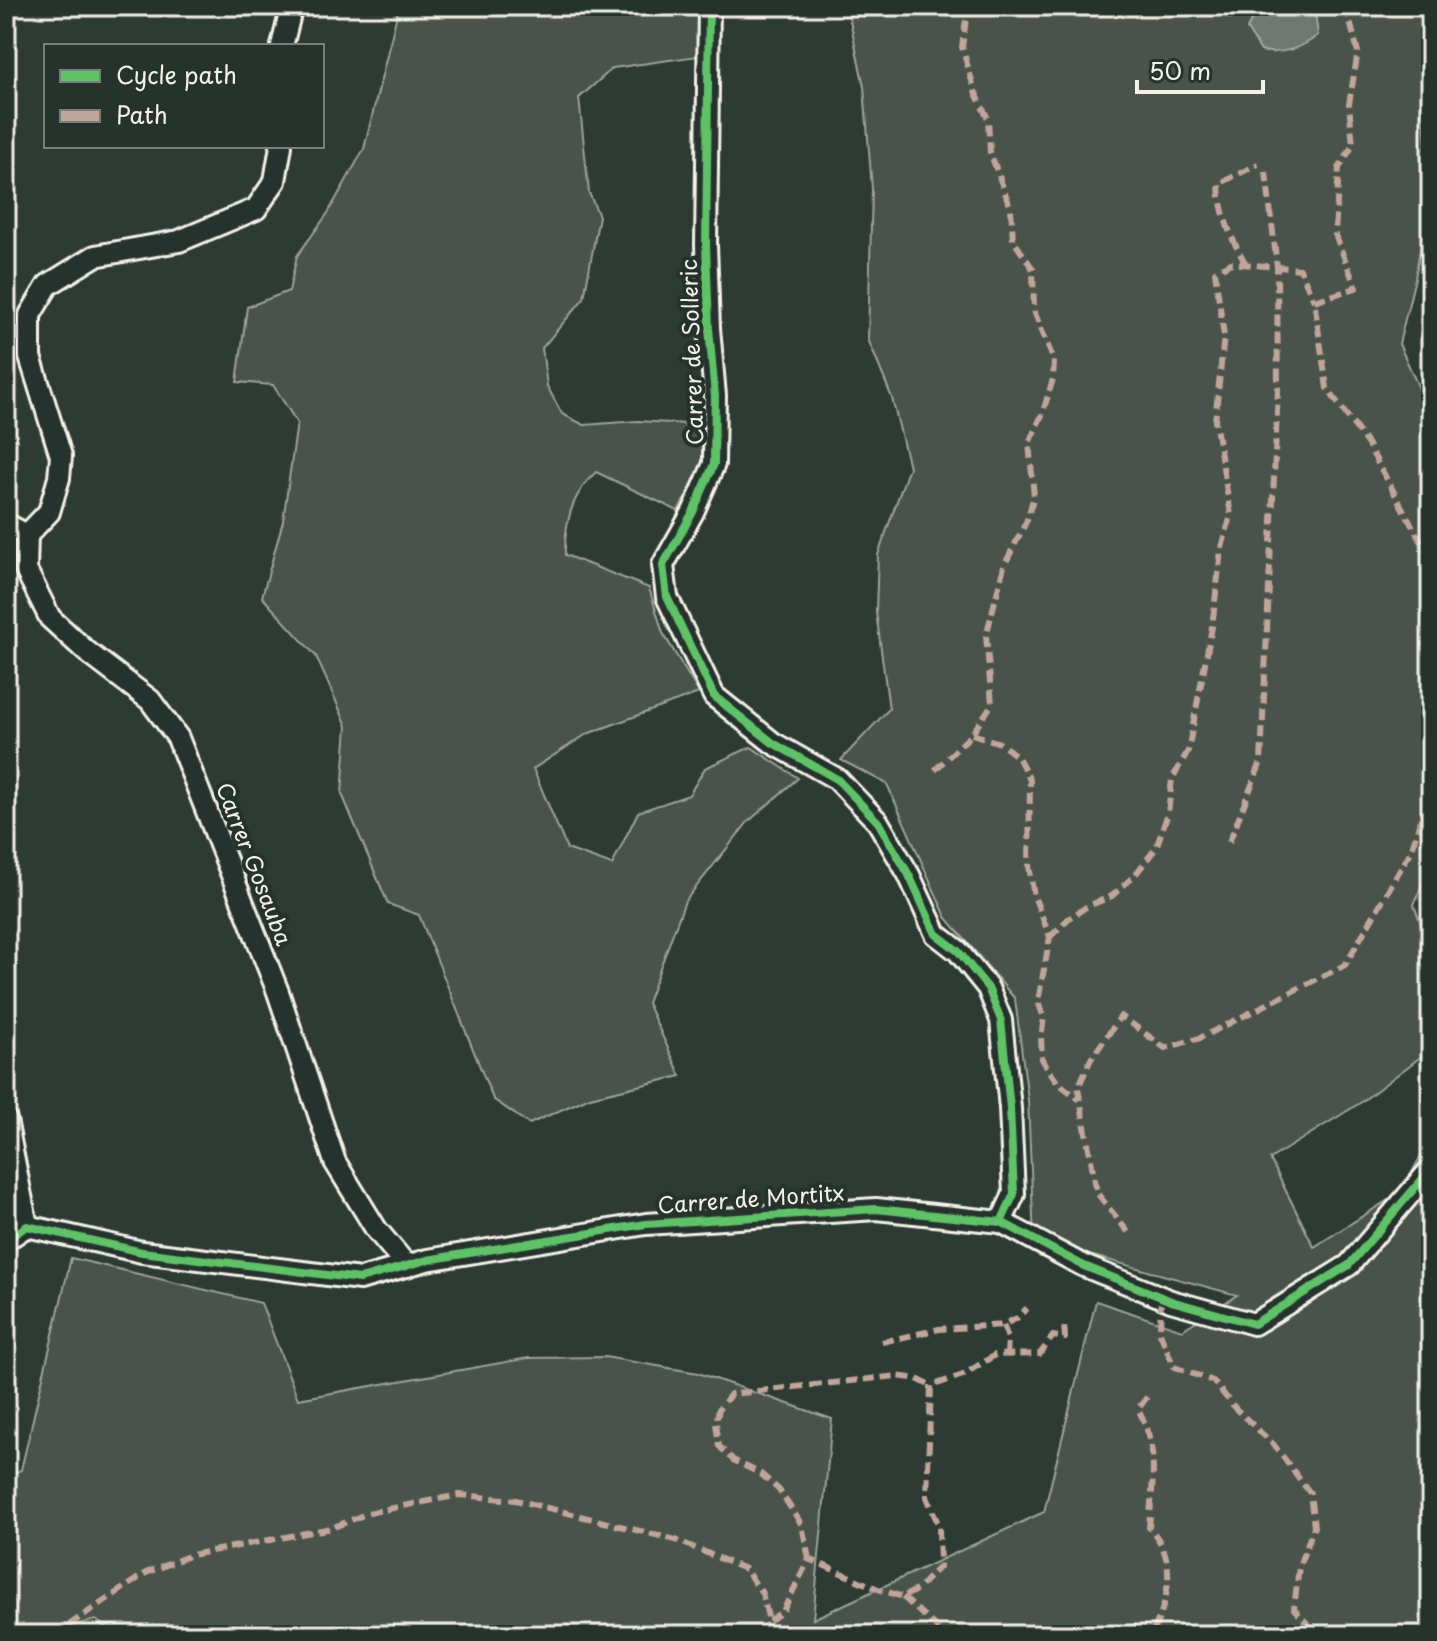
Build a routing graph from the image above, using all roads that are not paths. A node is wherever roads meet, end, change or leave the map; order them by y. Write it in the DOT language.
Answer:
graph roads {
  1 [pos="292,6"];
  2 [pos="709,6"];
  3 [pos="282,44"];
  4 [pos="281,148"];
  5 [pos="6,524"];
  6 [pos="27,535"];
  7 [pos="6,1120"];
  8 [pos="1431,1169"];
  9 [pos="1001,1222"];
  10 [pos="27,1226"];
  11 [pos="6,1240"];
  12 [pos="407,1266"];
  1 -- 3 [label="street"];
  2 -- 9 [label="street, Carrer de Solleric"];
  4 -- 6 [label="street"];
  5 -- 6 [label="street"];
  6 -- 12 [label="street, Carrer Gosauba"];
  7 -- 10 [label="street"];
  8 -- 9 [label="street, Carrer de Mortitx"];
  9 -- 12 [label="street, Carrer de Mortitx"];
  10 -- 11 [label="street"];
  10 -- 12 [label="street, Carrer de Mortitx"];
}
